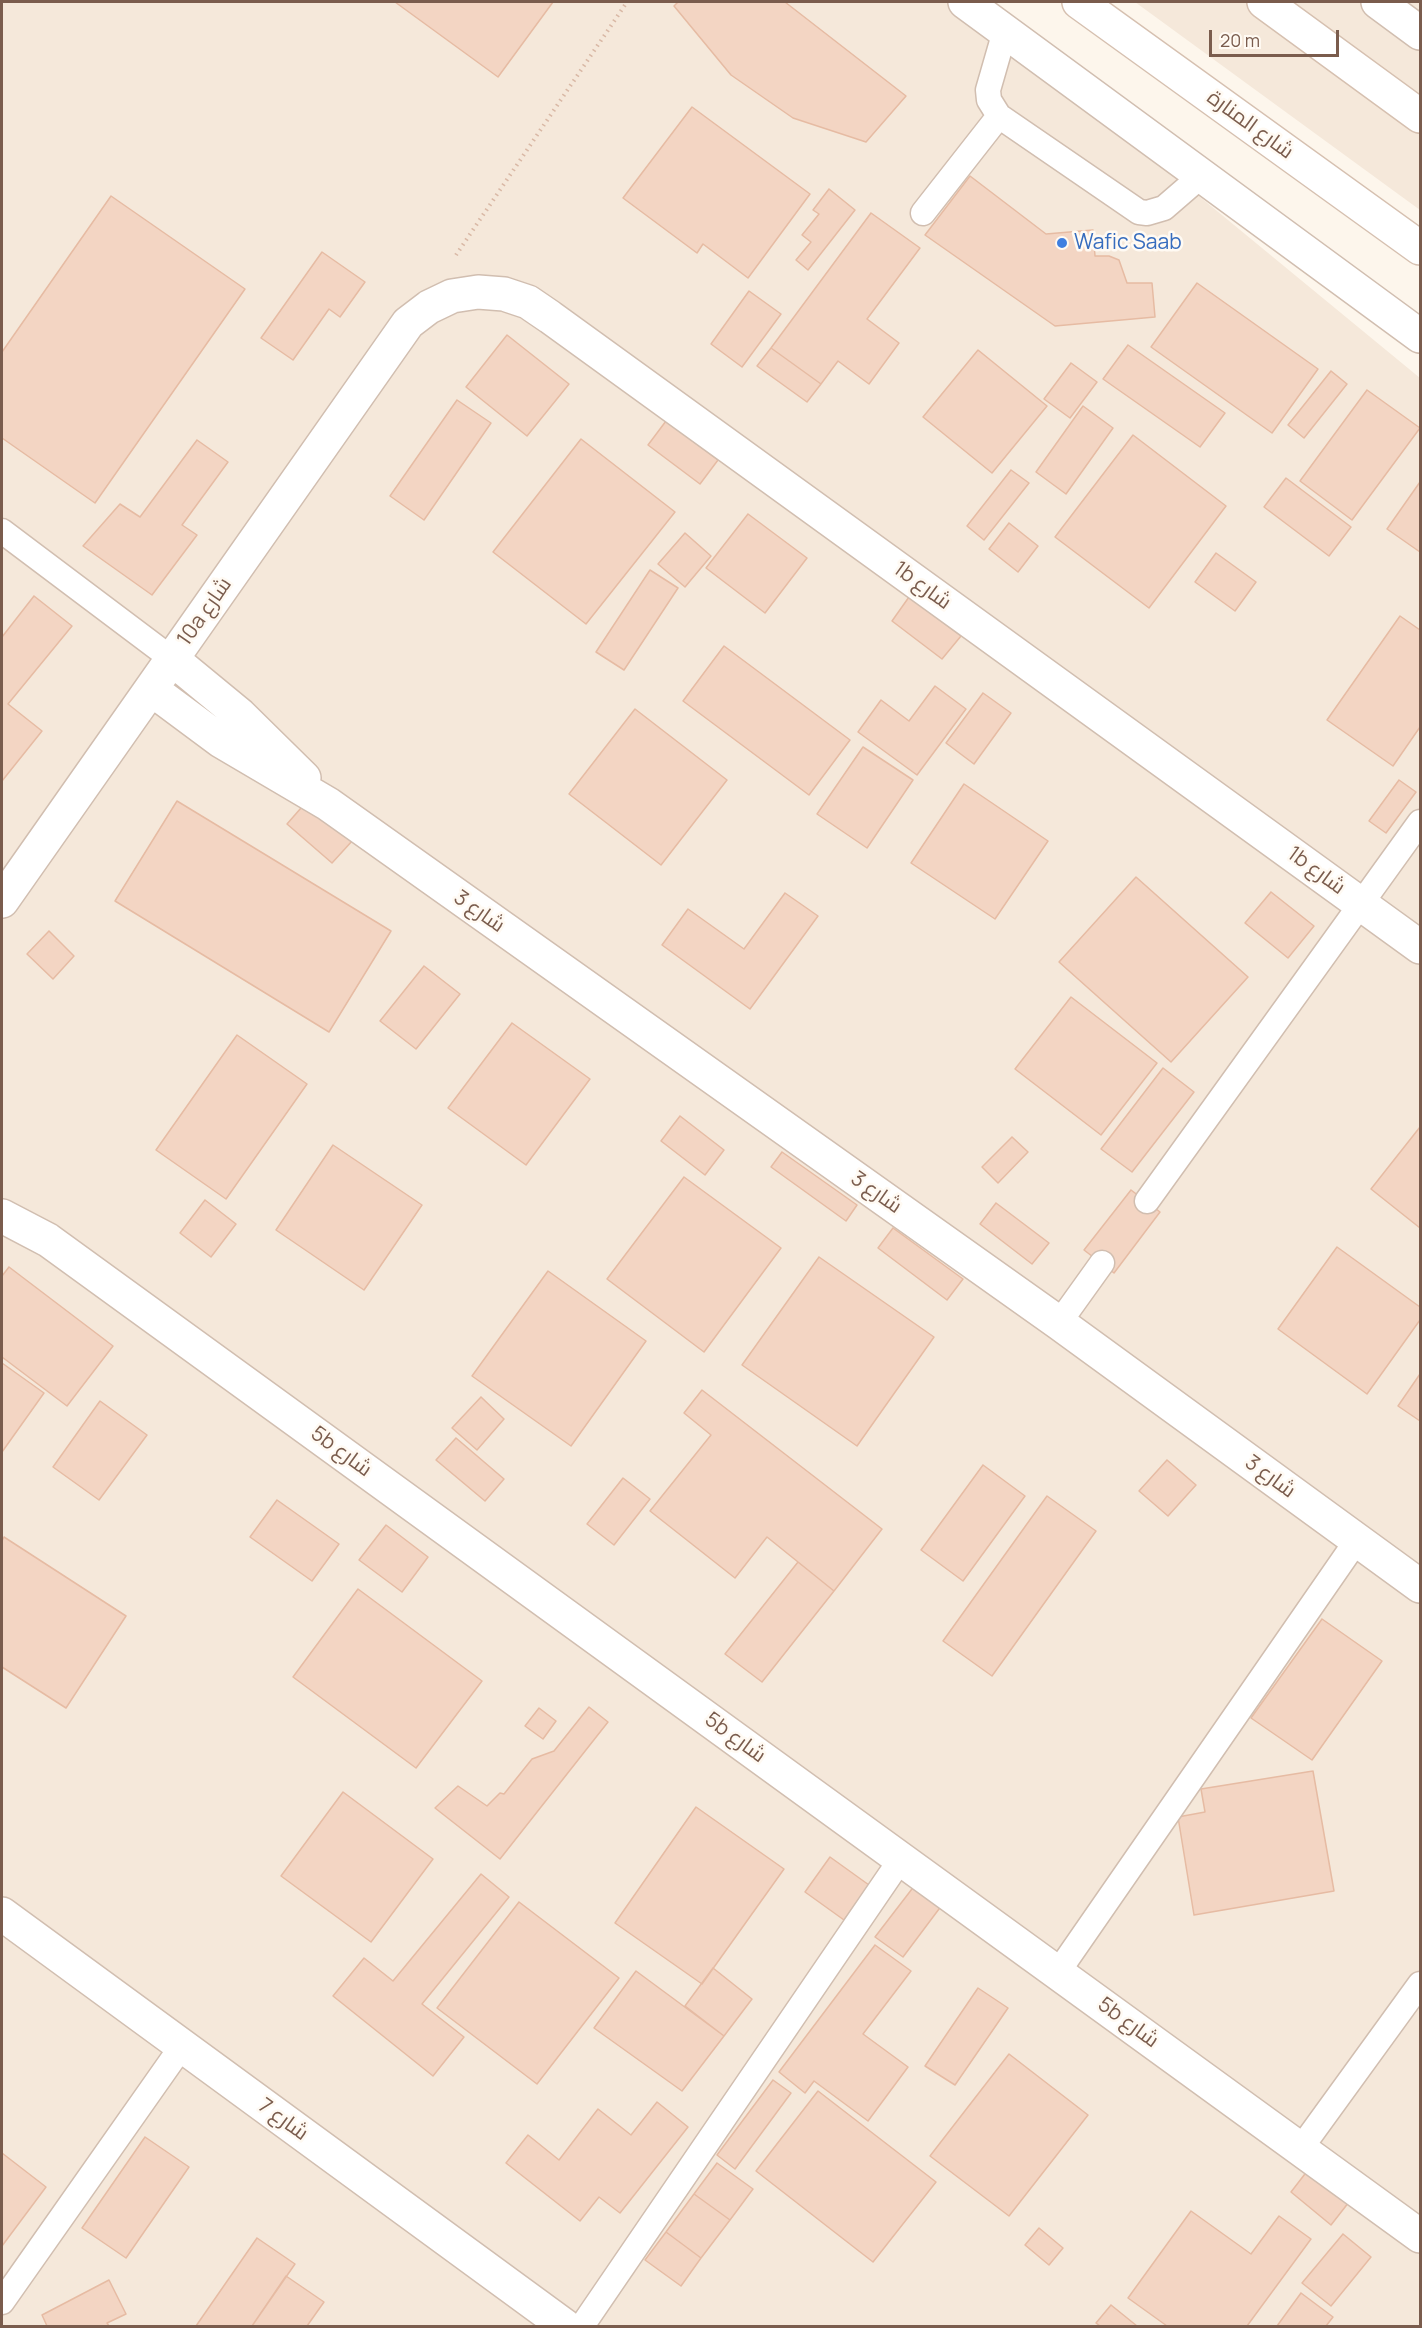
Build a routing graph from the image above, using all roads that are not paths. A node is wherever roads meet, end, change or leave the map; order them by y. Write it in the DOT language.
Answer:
graph roads {
  1 [pos="965,2"];
  2 [pos="1078,2"];
  3 [pos="1263,2"];
  4 [pos="1378,2"];
  5 [pos="1005,31"];
  6 [pos="1420,33"];
  7 [pos="999,116"];
  8 [pos="1420,117"];
  9 [pos="1201,176"];
  10 [pos="922,213"];
  11 [pos="1420,248"];
  12 [pos="408,323"];
  13 [pos="1420,336"];
  14 [pos="2,531"];
  15 [pos="172,659"];
  16 [pos="151,689"];
  17 [pos="328,804"];
  18 [pos="1420,822"];
  19 [pos="2,901"];
  20 [pos="1361,903"];
  21 [pos="1420,947"];
  22 [pos="2,1193"];
  23 [pos="1147,1201"];
  24 [pos="2,1216"];
  25 [pos="48,1240"];
  26 [pos="1102,1263"];
  27 [pos="1059,1323"];
  28 [pos="1357,1540"];
  29 [pos="1420,1586"];
  30 [pos="902,1859"];
  31 [pos="2,1914"];
  32 [pos="1058,1972"];
  33 [pos="1420,1984"];
  34 [pos="182,2046"];
  35 [pos="1300,2148"];
  36 [pos="1420,2236"];
  37 [pos="2,2302"];
  38 [pos="565,2326"];
  39 [pos="582,2326"];
  1 -- 5 [label="street"];
  2 -- 11 [label="street, شارع المنارة"];
  3 -- 8 [label="street"];
  4 -- 6 [label="street"];
  5 -- 7 [label="lane"];
  5 -- 9 [label="street"];
  7 -- 9 [label="lane"];
  7 -- 10 [label="lane"];
  9 -- 13 [label="street"];
  12 -- 15 [label="street, 10a شارع"];
  12 -- 20 [label="street, 1b شارع"];
  14 -- 15 [label="lane"];
  15 -- 16 [label="street, 10a شارع"];
  15 -- 17 [label="street, شارع 3"];
  16 -- 17 [label="street, شارع 3"];
  16 -- 19 [label="street, 10a شارع"];
  17 -- 27 [label="street, شارع 3"];
  18 -- 20 [label="lane"];
  20 -- 21 [label="street, 1b شارع"];
  20 -- 23 [label="lane"];
  22 -- 25 [label="street, 5b شارع"];
  24 -- 25 [label="street, 5b شارع"];
  25 -- 30 [label="street, 5b شارع"];
  26 -- 27 [label="lane"];
  27 -- 28 [label="street, شارع 3"];
  28 -- 29 [label="street, شارع 3"];
  28 -- 32 [label="lane"];
  30 -- 32 [label="street, 5b شارع"];
  30 -- 39 [label="lane"];
  31 -- 34 [label="street, شارع 7"];
  32 -- 35 [label="street, 5b شارع"];
  33 -- 35 [label="lane"];
  34 -- 37 [label="lane"];
  34 -- 38 [label="street, شارع 7"];
  35 -- 36 [label="street, 5b شارع"];
}
